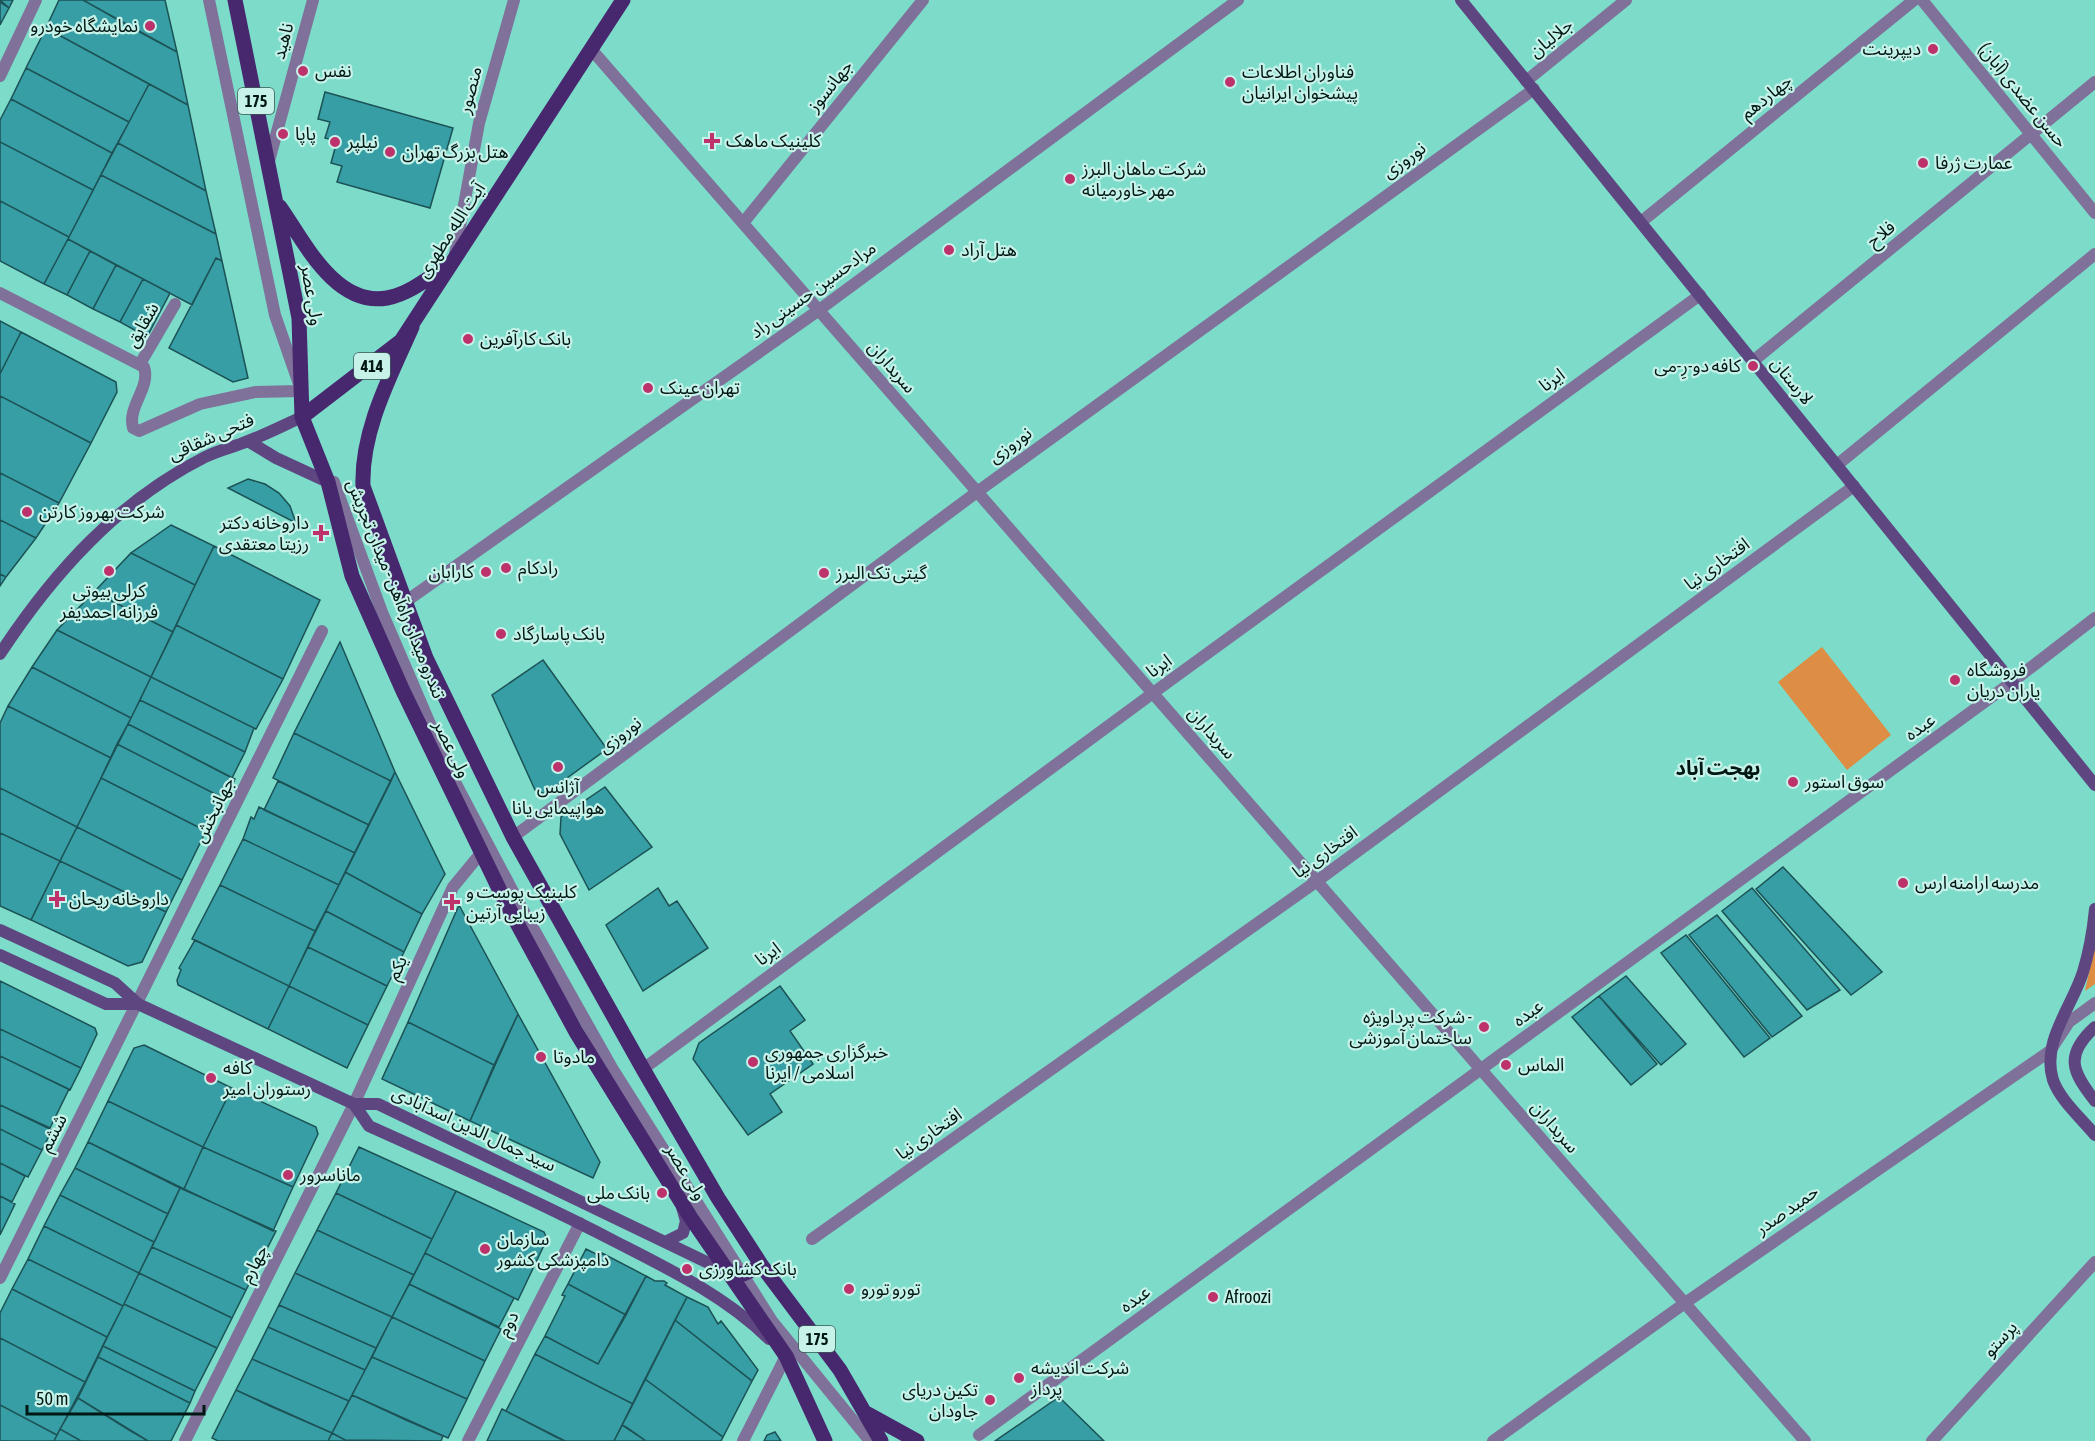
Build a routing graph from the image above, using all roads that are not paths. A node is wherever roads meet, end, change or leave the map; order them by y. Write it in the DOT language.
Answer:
graph roads {
  1 [pos="36,0"];
  2 [pos="208,0"];
  3 [pos="235,0"];
  4 [pos="313,0"];
  5 [pos="514,0"];
  6 [pos="623,0"];
  7 [pos="923,0"];
  8 [pos="1238,0"];
  9 [pos="1461,0"];
  10 [pos="1626,0"];
  11 [pos="1914,0"];
  12 [pos="1922,0"];
  13 [pos="591,50"];
  14 [pos="0,76"];
  15 [pos="2095,82"];
  16 [pos="1530,85"];
  17 [pos="2031,134"];
  18 [pos="269,161"];
  19 [pos="276,202"];
  20 [pos="2095,213"];
  21 [pos="1641,222"];
  22 [pos="743,224"];
  23 [pos="2095,254"];
  24 [pos="454,262"];
  25 [pos="0,293"];
  26 [pos="1700,295"];
  27 [pos="175,304"];
  28 [pos="819,310"];
  29 [pos="412,327"];
  30 [pos="1753,361"];
  31 [pos="140,364"];
  32 [pos="301,391"];
  33 [pos="326,399"];
  34 [pos="305,415"];
  35 [pos="248,441"];
  36 [pos="1837,465"];
  37 [pos="327,482"];
  38 [pos="1854,486"];
  39 [pos="977,492"];
  40 [pos="405,602"];
  41 [pos="2095,618"];
  42 [pos="322,631"];
  43 [pos="0,654"];
  44 [pos="2012,682"];
  45 [pos="1153,693"];
  46 [pos="2095,785"];
  47 [pos="513,837"];
  48 [pos="481,853"];
  49 [pos="1317,881"];
  50 [pos="2095,909"];
  51 [pos="0,930"];
  52 [pos="0,955"];
  53 [pos="2095,1003"];
  54 [pos="138,1004"];
  55 [pos="2095,1027"];
  56 [pos="2050,1051"];
  57 [pos="643,1069"];
  58 [pos="1481,1070"];
  59 [pos="2095,1101"];
  60 [pos="354,1104"];
  61 [pos="2095,1135"];
  62 [pos="679,1198"];
  63 [pos="580,1223"];
  64 [pos="812,1239"];
  65 [pos="667,1241"];
  66 [pos="2095,1262"];
  67 [pos="762,1266"];
  68 [pos="725,1271"];
  69 [pos="743,1274"];
  70 [pos="0,1278"];
  71 [pos="1685,1303"];
  72 [pos="786,1356"];
  73 [pos="868,1414"];
  74 [pos="979,1435"];
  75 [pos="185,1441"];
  76 [pos="468,1441"];
  77 [pos="743,1441"];
  78 [pos="825,1441"];
  79 [pos="870,1441"];
  80 [pos="881,1441"];
  81 [pos="917,1441"];
  82 [pos="1493,1441"];
  83 [pos="1805,1441"];
  84 [pos="1932,1441"];
  1 -- 14 [label="street"];
  2 -- 32 [label="street"];
  3 -- 18 [label="main road, ولی عصر / 175"];
  4 -- 18 [label="street, ناهید"];
  5 -- 24 [label="street, منصور"];
  6 -- 13 [label="main road, آیت الله مطهری / 414"];
  7 -- 22 [label="street, جهانسوز"];
  8 -- 28 [label="street, مرادحسین حسینی راد"];
  9 -- 16 [label="main road, لارستان"];
  10 -- 16 [label="street, جلالیان"];
  11 -- 21 [label="street, چهاردهم"];
  12 -- 17 [label="street, حسن عضدی (آبان)"];
  13 -- 22 [label="street, سربداران"];
  13 -- 24 [label="main road, آیت الله مطهری / 414"];
  15 -- 17 [label="street, فلاح"];
  16 -- 21 [label="main road, لارستان"];
  16 -- 39 [label="street, نوروزی"];
  17 -- 20 [label="street, حسن عضدی (آبان)"];
  17 -- 30 [label="street, فلاح"];
  18 -- 19 [label="main road, ولی عصر / 175"];
  19 -- 24 [label="main road"];
  19 -- 32 [label="main road, ولی عصر / 175"];
  21 -- 26 [label="main road, لارستان"];
  22 -- 28 [label="street, سربداران"];
  23 -- 36 [label="street"];
  24 -- 29 [label="main road, آیت الله مطهری / 414"];
  25 -- 31 [label="street"];
  26 -- 30 [label="main road, لارستان"];
  26 -- 45 [label="street, ايرنا"];
  27 -- 31 [label="street, شقایق"];
  28 -- 39 [label="street, سربداران"];
  28 -- 40 [label="street, مرادحسین حسینی راد"];
  29 -- 33 [label="main road, آیت الله مطهری / 414"];
  29 -- 40 [label="main road, ولی عصر / 175"];
  30 -- 36 [label="main road, لارستان"];
  31 -- 32 [label="street"];
  32 -- 33 [label="main road"];
  32 -- 34 [label="main road, ولی عصر / 175"];
  33 -- 34 [label="main road, فتحی شقاقی"];
  34 -- 35 [label="main road, فتحی شقاقی"];
  34 -- 37 [label="main road, ولی عصر / 175"];
  34 -- 69 [label="street, تندرو میدان راه‌آهن - میدان تجریش"];
  35 -- 37 [label="main road"];
  35 -- 43 [label="main road, فتحی شقاقی"];
  36 -- 38 [label="main road, لارستان"];
  37 -- 48 [label="main road, ولی عصر / 175"];
  38 -- 44 [label="main road, لارستان"];
  38 -- 49 [label="street, افتخاری نیا"];
  39 -- 45 [label="street, سربداران"];
  39 -- 47 [label="street, نوروزی"];
  40 -- 47 [label="main road, ولی عصر / 175"];
  41 -- 44 [label="street, عبده"];
  42 -- 54 [label="street, جهانبخش"];
  44 -- 46 [label="main road, لارستان"];
  44 -- 58 [label="street, عبده"];
  45 -- 49 [label="street, سربداران"];
  45 -- 57 [label="street, ايرنا"];
  47 -- 57 [label="main road, ولی عصر / 175"];
  48 -- 60 [label="street, یکم"];
  48 -- 62 [label="main road, ولی عصر / 175"];
  49 -- 58 [label="street, سربداران"];
  49 -- 64 [label="street, افتخاری نیا"];
  50 -- 56 [label="main road"];
  51 -- 54 [label="main road, سید جمال الدین اسدآبادی"];
  52 -- 54 [label="main road, سید جمال الدین اسدآبادی"];
  53 -- 56 [label="street, حمید صدر"];
  54 -- 60 [label="main road, سید جمال الدین اسدآبادی"];
  54 -- 70 [label="street, ششم"];
  55 -- 59 [label="main road"];
  56 -- 61 [label="main road"];
  56 -- 71 [label="street, حمید صدر"];
  57 -- 67 [label="main road, ولی عصر / 175"];
  58 -- 71 [label="street, سربداران"];
  58 -- 74 [label="street, عبده"];
  60 -- 63 [label="main road"];
  60 -- 65 [label="main road, سید جمال الدین اسدآبادی"];
  60 -- 75 [label="street, چهارم"];
  62 -- 65 [label="main road"];
  62 -- 68 [label="main road, ولی عصر / 175"];
  63 -- 72 [label="main road"];
  63 -- 76 [label="street, دوم"];
  65 -- 68 [label="main road, سید جمال الدین اسدآبادی"];
  66 -- 84 [label="street, پرستو"];
  67 -- 69 [label="main road"];
  67 -- 73 [label="main road, ولی عصر / 175"];
  68 -- 69 [label="main road"];
  68 -- 72 [label="main road, ولی عصر / 175"];
  69 -- 79 [label="street, تندرو میدان راه‌آهن - میدان تجریش"];
  71 -- 82 [label="street, حمید صدر"];
  71 -- 83 [label="street, سربداران"];
  72 -- 77 [label="street"];
  72 -- 78 [label="main road, ولی عصر / 175"];
  73 -- 80 [label="main road"];
  73 -- 81 [label="main road, ولی عصر / 175"];
}
